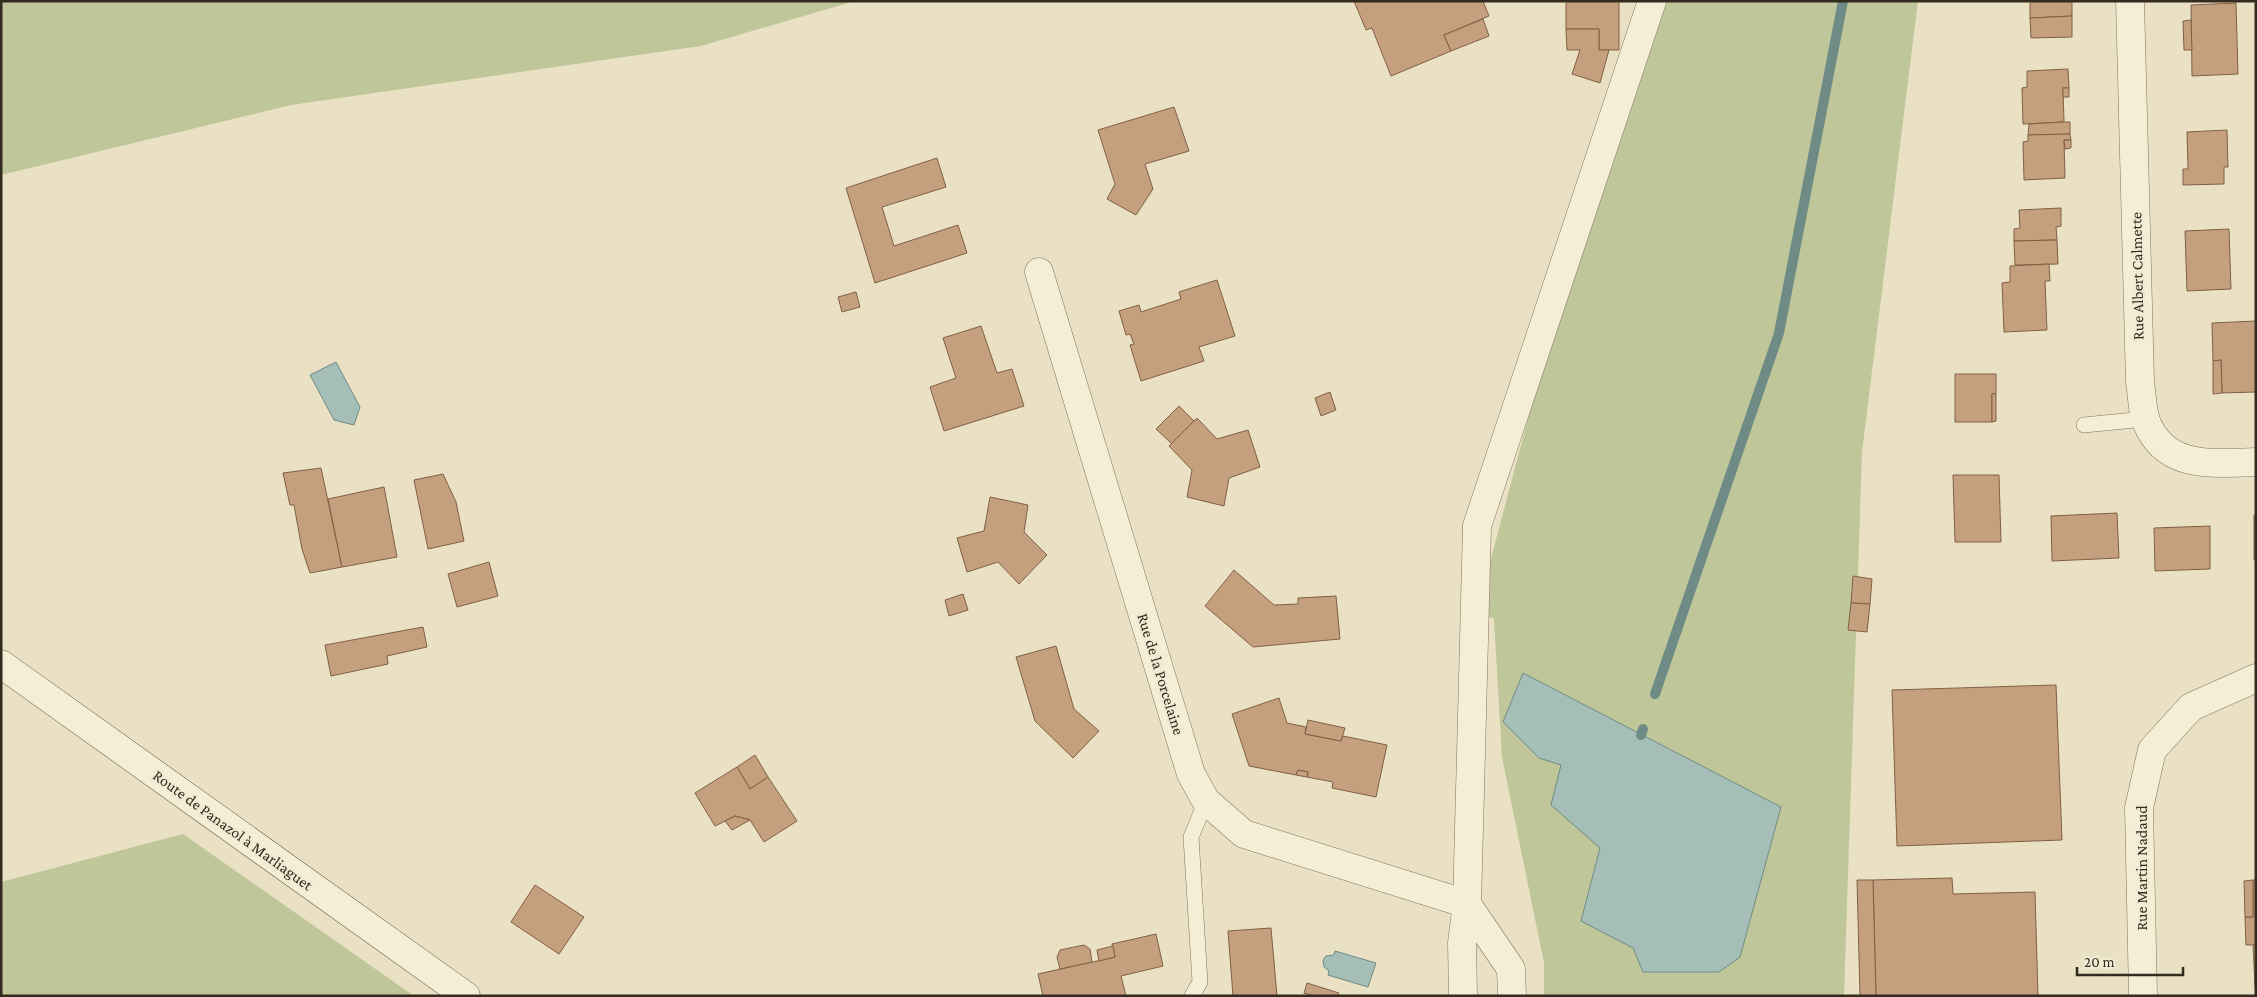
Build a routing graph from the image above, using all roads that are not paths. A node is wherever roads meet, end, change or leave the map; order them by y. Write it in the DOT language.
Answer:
graph roads {
  1 [pos="1652,1"];
  2 [pos="2130,1"];
  3 [pos="1039,272"];
  4 [pos="2145,419"];
  5 [pos="2084,425"];
  6 [pos="2256,462"];
  7 [pos="1,664"];
  8 [pos="2256,678"];
  9 [pos="1206,801"];
  10 [pos="1467,904"];
  11 [pos="466,996"];
  12 [pos="1192,996"];
  13 [pos="1463,996"];
  14 [pos="1512,996"];
  15 [pos="2143,996"];
  1 -- 10 [label="street"];
  2 -- 4 [label="street, Rue Albert Calmette"];
  3 -- 9 [label="street, Rue de la Porcelaine"];
  4 -- 5 [label="lane"];
  4 -- 6 [label="street, Rue Albert Calmette"];
  7 -- 11 [label="street, Route de Panazol à Marliaguet"];
  8 -- 15 [label="street, Rue Martin Nadaud"];
  9 -- 10 [label="street, Rue de la Porcelaine"];
  9 -- 12 [label="lane"];
  10 -- 13 [label="street"];
  10 -- 14 [label="street"];
}
